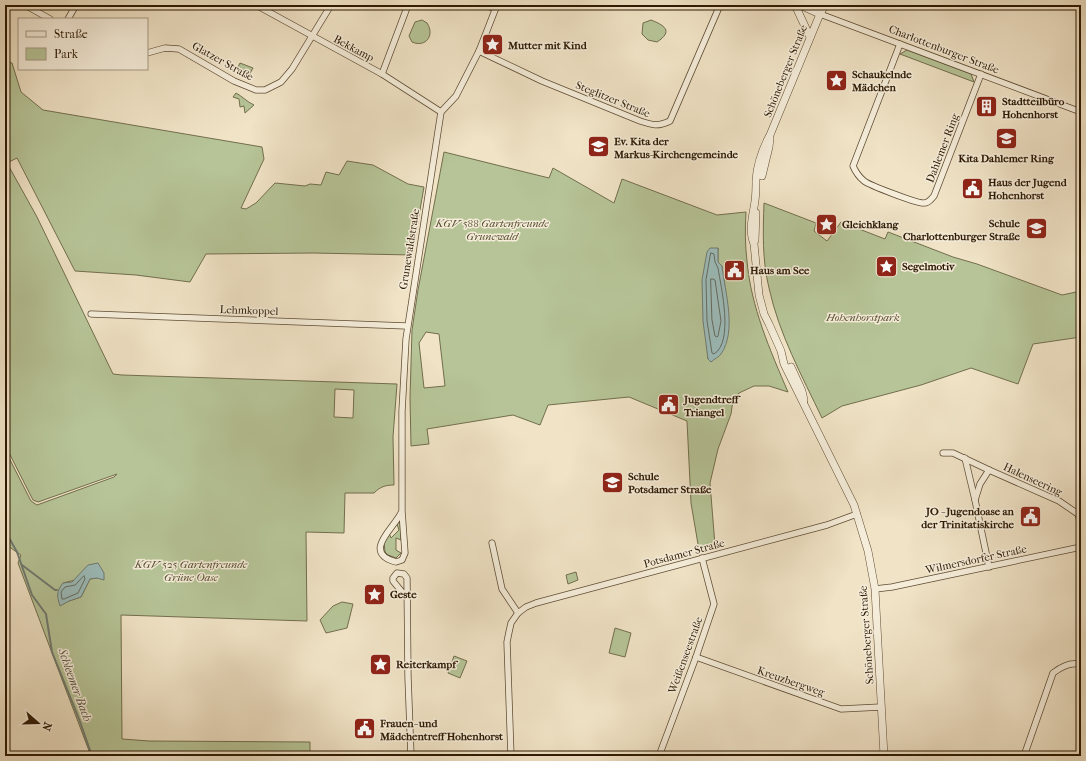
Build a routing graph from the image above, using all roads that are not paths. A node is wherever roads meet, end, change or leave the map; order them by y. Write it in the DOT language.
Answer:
graph roads {
  1 [pos="25,5"];
  2 [pos="76,5"];
  3 [pos="256,5"];
  4 [pos="331,5"];
  5 [pos="408,5"];
  6 [pos="486,5"];
  7 [pos="720,5"];
  8 [pos="795,5"];
  9 [pos="800,5"];
  10 [pos="822,5"];
  11 [pos="825,5"];
  12 [pos="496,7"];
  13 [pos="820,14"];
  14 [pos="48,18"];
  15 [pos="69,18"];
  16 [pos="312,36"];
  17 [pos="810,37"];
  18 [pos="900,44"];
  19 [pos="479,51"];
  20 [pos="148,53"];
  21 [pos="382,74"];
  22 [pos="981,74"];
  23 [pos="441,112"];
  24 [pos="1081,112"];
  25 [pos="91,314"];
  26 [pos="407,326"];
  27 [pos="943,454"];
  28 [pos="964,458"];
  29 [pos="989,470"];
  30 [pos="975,500"];
  31 [pos="402,512"];
  32 [pos="856,514"];
  33 [pos="1081,525"];
  34 [pos="492,543"];
  35 [pos="1081,547"];
  36 [pos="702,558"];
  37 [pos="989,567"];
  38 [pos="875,589"];
  39 [pos="406,598"];
  40 [pos="518,612"];
  41 [pos="696,657"];
  42 [pos="1081,665"];
  43 [pos="881,707"];
  44 [pos="411,756"];
  45 [pos="511,756"];
  46 [pos="659,756"];
  47 [pos="884,756"];
  48 [pos="1024,756"];
  1 -- 14 [label="street"];
  2 -- 15 [label="street"];
  3 -- 16 [label="street, Bekkamp"];
  4 -- 16 [label="street, Glatzer Straße"];
  5 -- 21 [label="street"];
  6 -- 12 [label="street"];
  7 -- 19 [label="street, Steglitzer Straße"];
  8 -- 17 [label="street"];
  9 -- 13 [label="street, Charlottenburger Straße"];
  10 -- 13 [label="street, Schöneberger Straße"];
  11 -- 13 [label="street, Schöneberger Straße"];
  12 -- 19 [label="street"];
  13 -- 17 [label="street, Schöneberger Straße"];
  13 -- 18 [label="street, Charlottenburger Straße"];
  16 -- 20 [label="street, Glatzer Straße"];
  16 -- 21 [label="street, Bekkamp"];
  17 -- 32 [label="street, Schöneberger Straße"];
  18 -- 22 [label="street, Charlottenburger Straße"];
  18 -- 22 [label="street, Dahlemer Ring"];
  19 -- 23 [label="street"];
  21 -- 23 [label="street, Bekkamp"];
  22 -- 24 [label="street, Charlottenburger Straße"];
  23 -- 26 [label="street, Grunewaldstraße"];
  25 -- 26 [label="street, Lehmkoppel"];
  26 -- 31 [label="street, Grunewaldstraße"];
  27 -- 28 [label="street, Halenseering"];
  28 -- 29 [label="street, Halenseering"];
  28 -- 30 [label="street"];
  29 -- 30 [label="street, Halenseering"];
  29 -- 33 [label="street, Halenseering"];
  30 -- 37 [label="street"];
  31 -- 31 [label="street, Grunewaldstraße"];
  32 -- 36 [label="street, Potsdamer Straße"];
  32 -- 38 [label="street, Schöneberger Straße"];
  34 -- 40 [label="street"];
  35 -- 37 [label="street, Wilmersdorfer Straße"];
  36 -- 40 [label="street, Potsdamer Straße"];
  36 -- 41 [label="street, Weißenseestraße"];
  37 -- 38 [label="street, Wilmersdorfer Straße"];
  38 -- 43 [label="street, Schöneberger Straße"];
  39 -- 44 [label="street"];
  40 -- 45 [label="street"];
  41 -- 43 [label="street, Kreuzbergweg"];
  41 -- 46 [label="street, Weißenseestraße"];
  42 -- 48 [label="street"];
  43 -- 47 [label="street, Schöneberger Straße"];
}
